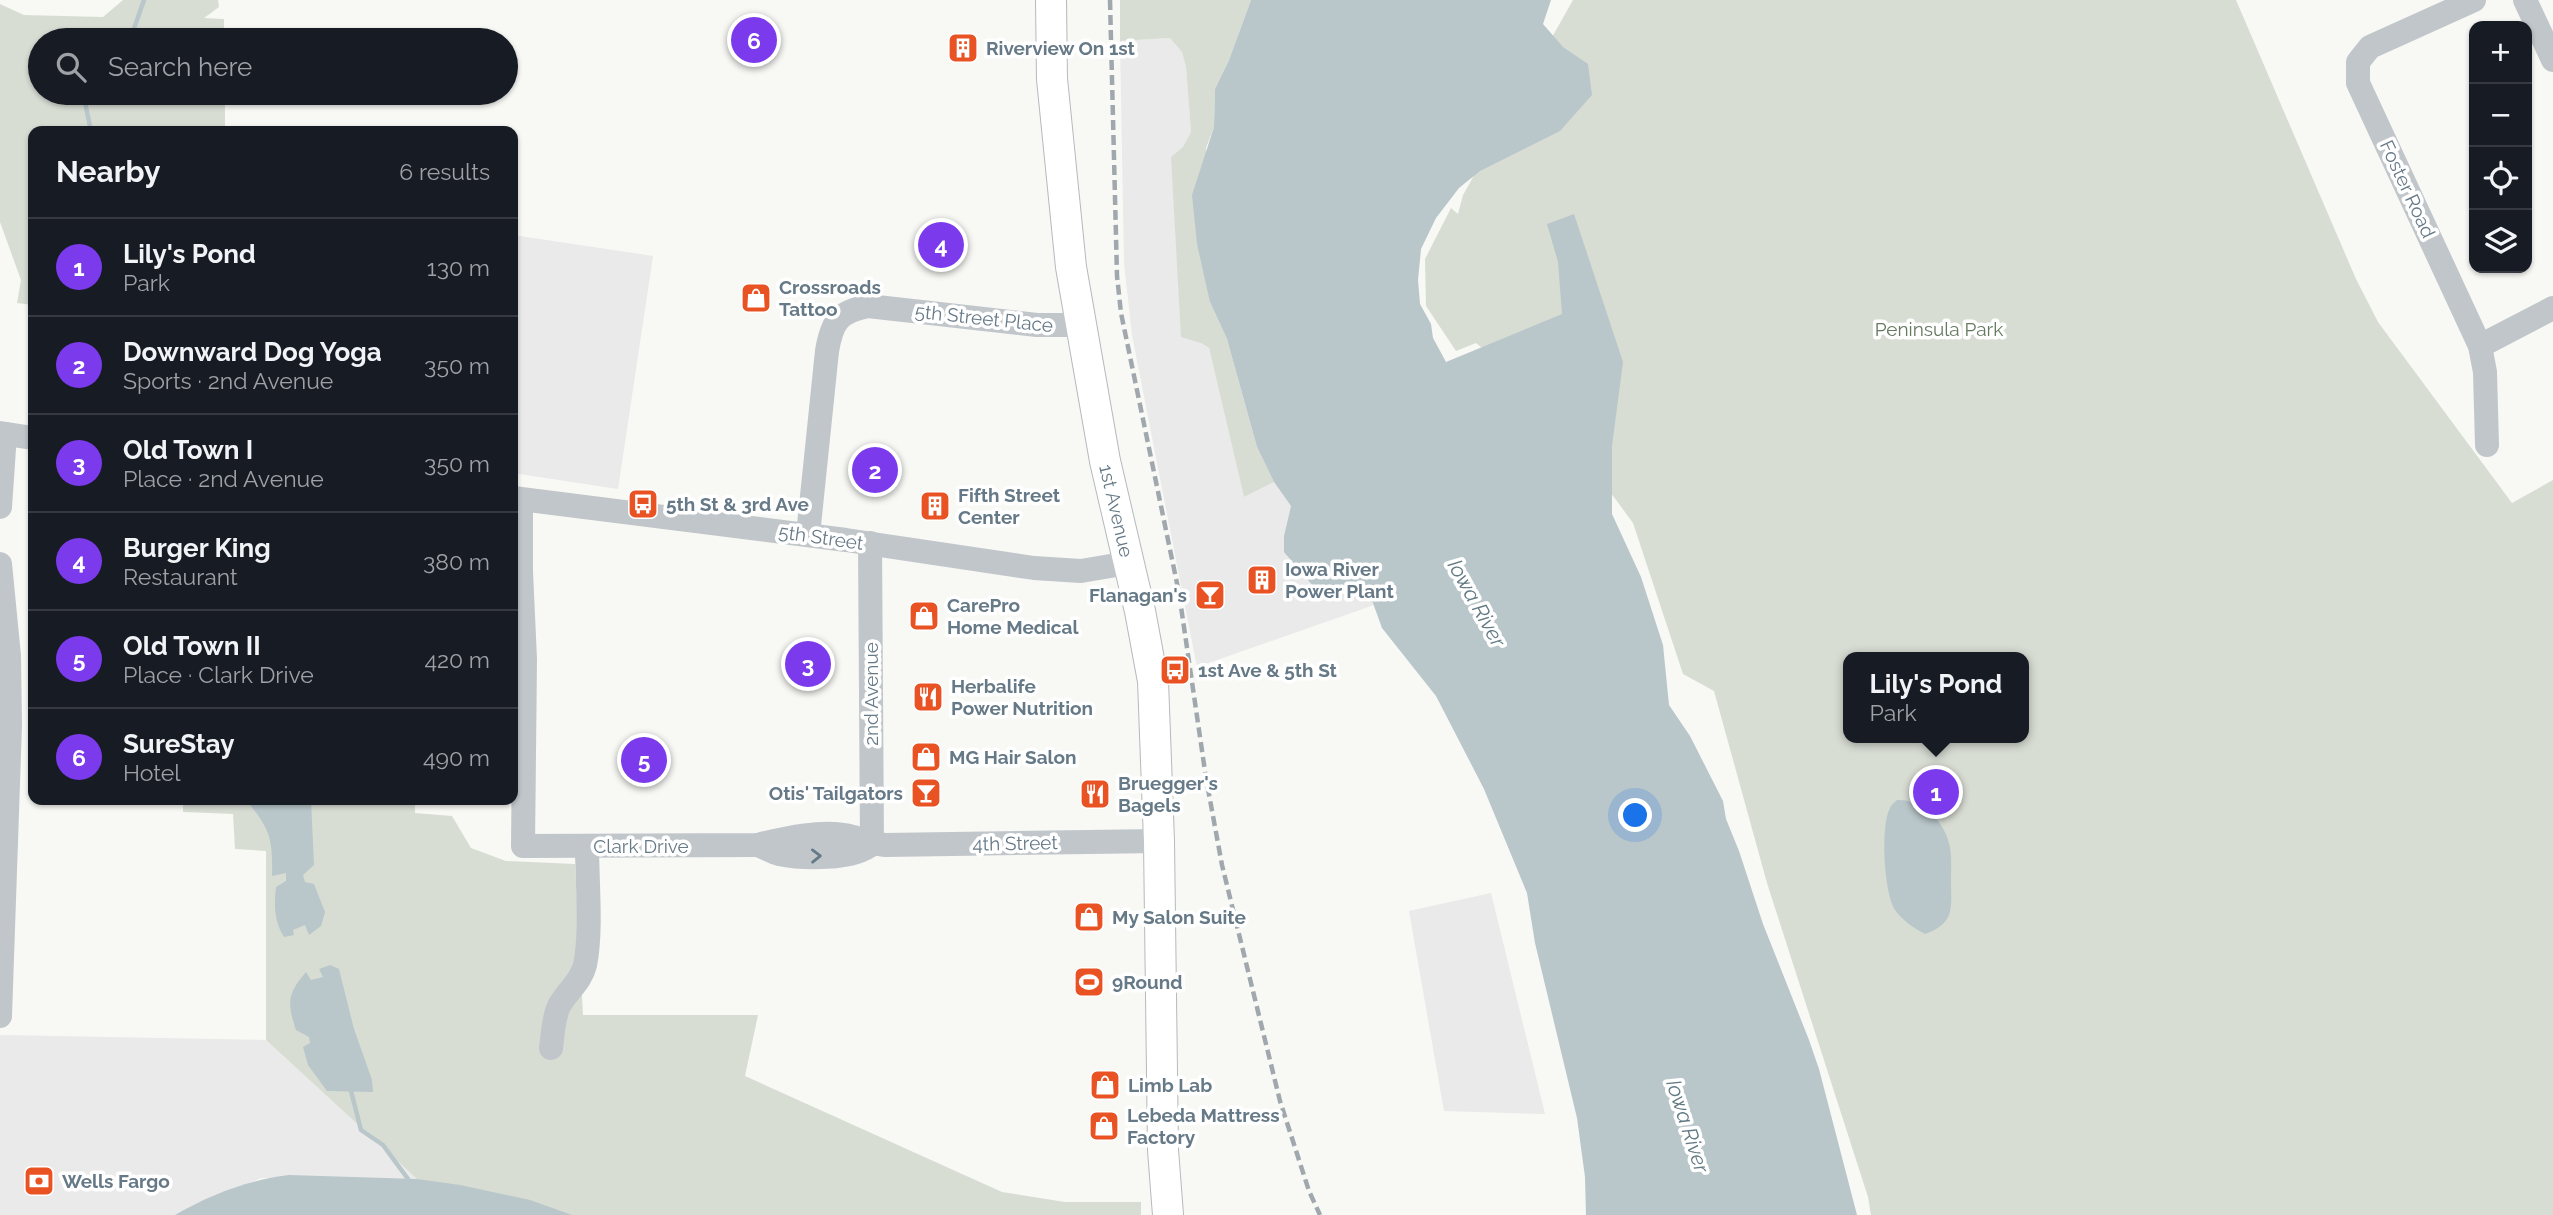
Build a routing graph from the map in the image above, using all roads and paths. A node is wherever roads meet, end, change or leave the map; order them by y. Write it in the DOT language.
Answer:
graph roads {
  1 [pos="2474,0"];
  2 [pos="2525,0"];
  3 [pos="1056,7"];
  4 [pos="2553,60"];
  5 [pos="2553,308"];
  6 [pos="1079,322"];
  7 [pos="2480,346"];
  8 [pos="3,434"];
  9 [pos="28,437"];
  10 [pos="2487,445"];
  11 [pos="518,499"];
  12 [pos="0,507"];
  13 [pos="518,517"];
  14 [pos="807,535"];
  15 [pos="870,543"];
  16 [pos="1128,563"];
  17 [pos="0,564"];
  18 [pos="1159,841"];
  19 [pos="872,844"];
  20 [pos="587,846"];
  21 [pos="0,1016"];
  22 [pos="551,1048"];
  23 [pos="1163,1150"];
  24 [pos="1157,1215"];
  25 [pos="1168,1215"];
  1 -- 7 [label="street, Foster Road"];
  2 -- 4 [label="street"];
  3 -- 6 [label="main road, 1st Avenue"];
  5 -- 7 [label="street"];
  6 -- 14 [label="street, 5th Street Place"];
  6 -- 16 [label="main road, 1st Avenue"];
  7 -- 10 [label="street, Foster Road"];
  8 -- 9 [label="street"];
  8 -- 12 [label="street"];
  11 -- 14 [label="street, 5th Street"];
  13 -- 20 [label="street, Clark Drive"];
  14 -- 15 [label="street, 5th Street"];
  15 -- 16 [label="street, 5th Street"];
  15 -- 19 [label="street, 2nd Avenue"];
  16 -- 18 [label="main road, 1st Avenue"];
  17 -- 21 [label="street"];
  18 -- 19 [label="street, 4th Street"];
  18 -- 23 [label="main road, 1st Avenue"];
  19 -- 20 [label="street, Clark Drive"];
  20 -- 22 [label="street"];
  23 -- 24 [label="main road, 1st Avenue"];
  23 -- 25 [label="main road, 1st Avenue"];
}
